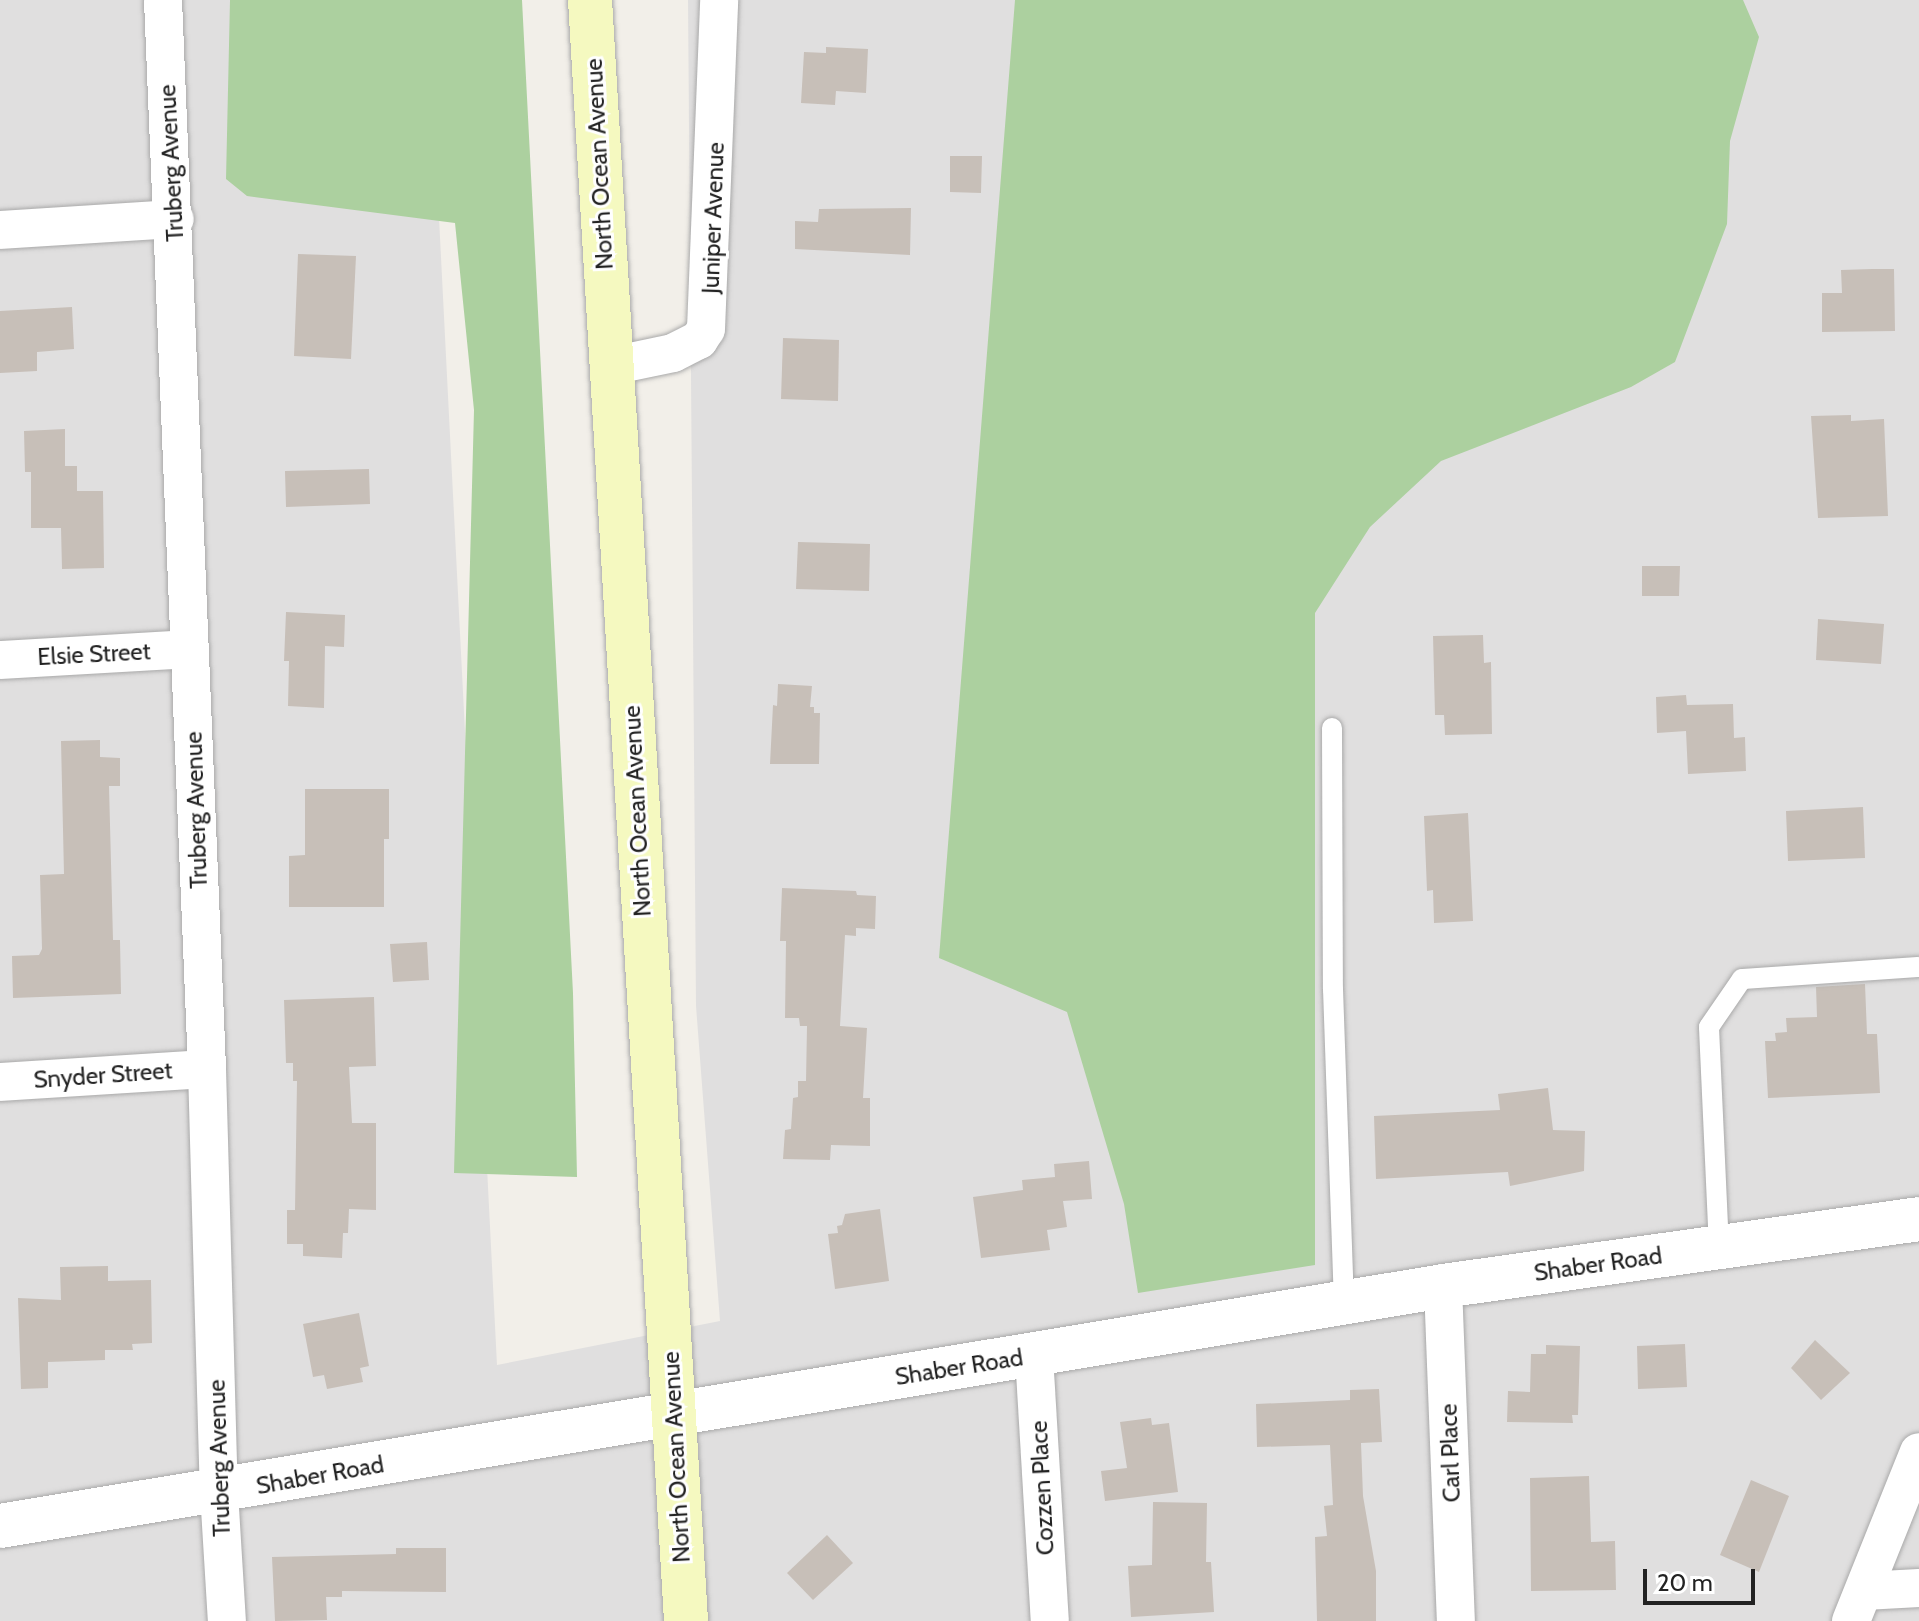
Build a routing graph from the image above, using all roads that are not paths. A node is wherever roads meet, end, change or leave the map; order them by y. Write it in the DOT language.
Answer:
graph roads {
  1 [pos="163,0"];
  2 [pos="590,0"];
  3 [pos="719,0"];
  4 [pos="175,219"];
  5 [pos="0,230"];
  6 [pos="611,366"];
  7 [pos="189,649"];
  8 [pos="0,660"];
  9 [pos="1332,728"];
  10 [pos="1919,967"];
  11 [pos="207,1069"];
  12 [pos="0,1082"];
  13 [pos="1919,1219"];
  14 [pos="1719,1248"];
  15 [pos="1443,1286"];
  16 [pos="1344,1302"];
  17 [pos="1034,1355"];
  18 [pos="674,1414"];
  19 [pos="1919,1452"];
  20 [pos="219,1492"];
  21 [pos="0,1526"];
  22 [pos="1919,1588"];
  23 [pos="1857,1606"];
  24 [pos="227,1621"];
  25 [pos="686,1621"];
  26 [pos="1050,1621"];
  27 [pos="1456,1621"];
  1 -- 4 [label="street, Truberg Avenue"];
  2 -- 6 [label="main road, North Ocean Avenue"];
  3 -- 6 [label="street, Juniper Avenue"];
  4 -- 5 [label="street"];
  4 -- 7 [label="street, Truberg Avenue"];
  6 -- 18 [label="main road, North Ocean Avenue"];
  7 -- 8 [label="street, Elsie Street"];
  7 -- 11 [label="street, Truberg Avenue"];
  9 -- 16 [label="lane"];
  10 -- 14 [label="lane"];
  11 -- 12 [label="street, Snyder Street"];
  11 -- 20 [label="street, Truberg Avenue"];
  13 -- 14 [label="street, Shaber Road"];
  14 -- 15 [label="street, Shaber Road"];
  15 -- 16 [label="street, Shaber Road"];
  15 -- 27 [label="street, Carl Place"];
  16 -- 17 [label="street, Shaber Road"];
  17 -- 18 [label="street, Shaber Road"];
  17 -- 26 [label="street, Cozzen Place"];
  18 -- 20 [label="street, Shaber Road"];
  18 -- 25 [label="main road, North Ocean Avenue"];
  19 -- 23 [label="street"];
  20 -- 21 [label="street, Shaber Road"];
  20 -- 24 [label="street, Truberg Avenue"];
  22 -- 23 [label="street"];
}
